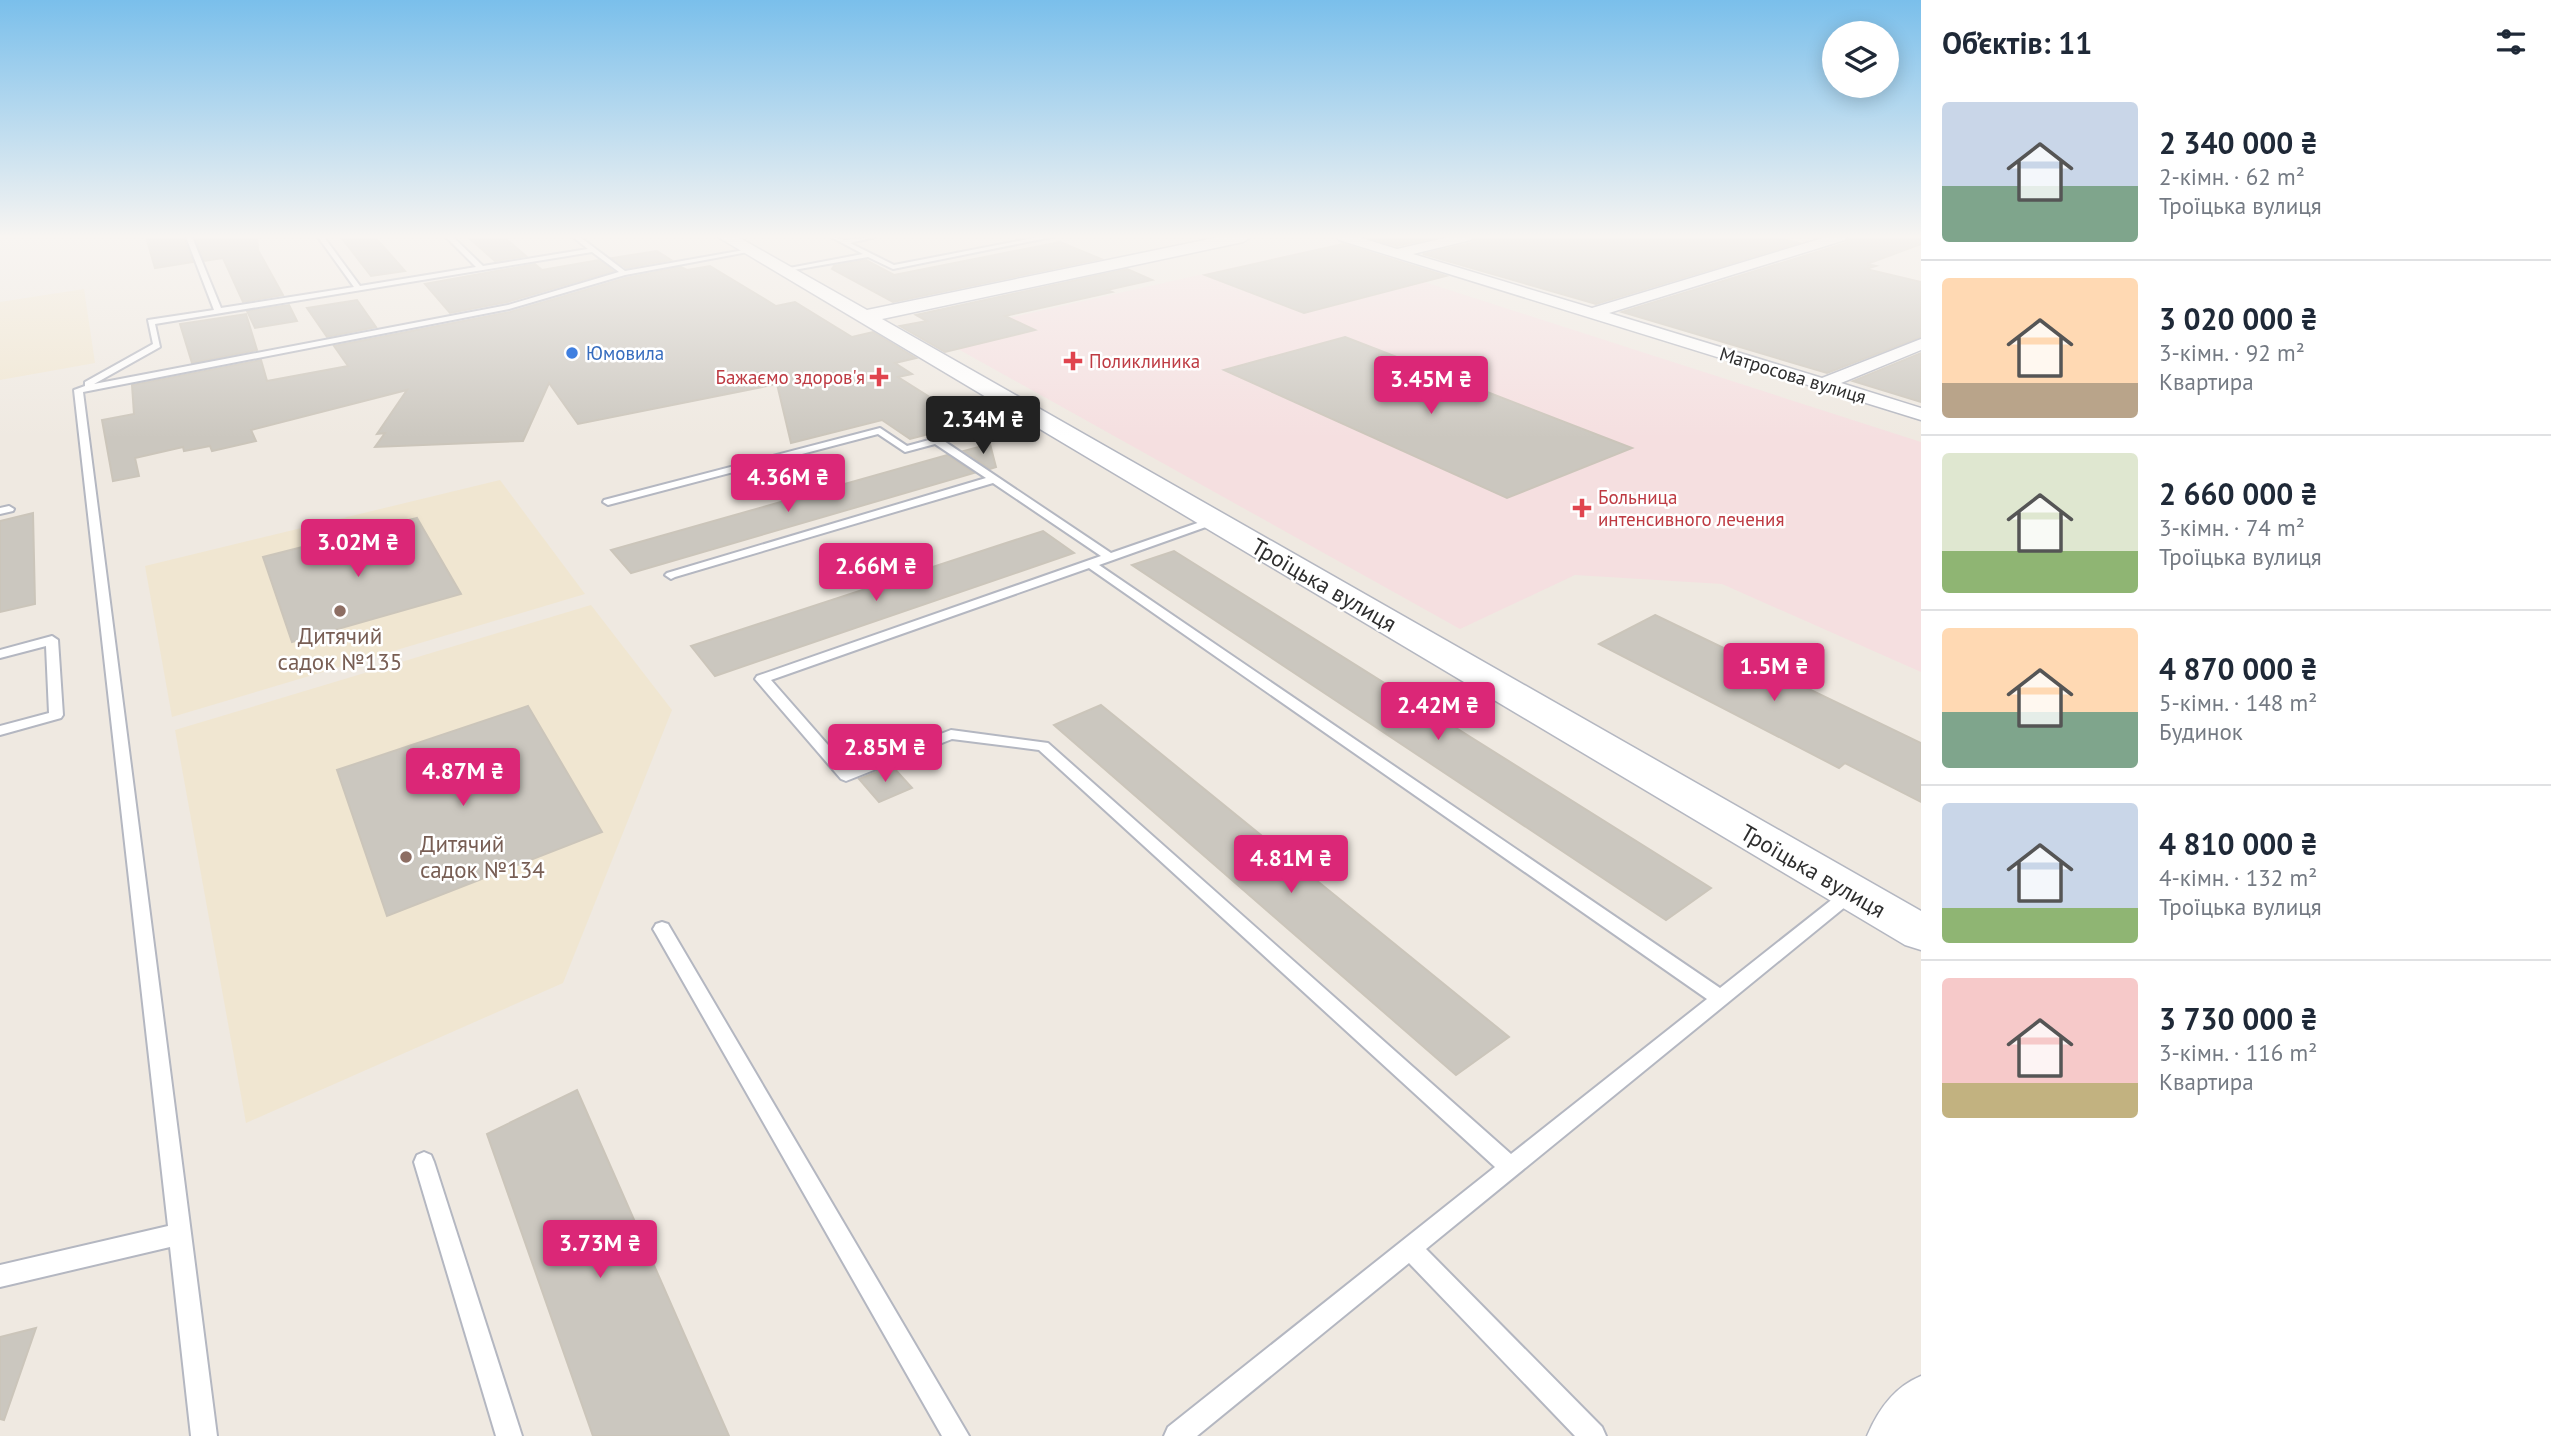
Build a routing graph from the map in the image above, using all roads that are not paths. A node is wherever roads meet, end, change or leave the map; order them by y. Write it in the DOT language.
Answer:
graph roads {
  1 [pos="215,304"];
  2 [pos="261,304"];
  3 [pos="519,304"];
  4 [pos="841,304"];
  5 [pos="925,304"];
  6 [pos="1563,304"];
  7 [pos="1621,304"];
  8 [pos="218,311"];
  9 [pos="1592,313"];
  10 [pos="863,317"];
  11 [pos="1921,344"];
  12 [pos="1824,384"];
  13 [pos="78,390"];
  14 [pos="1921,414"];
  15 [pos="1031,415"];
  16 [pos="936,440"];
  17 [pos="995,479"];
  18 [pos="608,502"];
  19 [pos="1213,521"];
  20 [pos="1110,556"];
  21 [pos="1090,564"];
  22 [pos="671,575"];
  23 [pos="0,654"];
  24 [pos="0,731"];
  25 [pos="1851,893"];
  26 [pos="662,929"];
  27 [pos="1921,933"];
  28 [pos="1720,999"];
  29 [pos="424,1162"];
  30 [pos="1510,1167"];
  31 [pos="180,1234"];
  32 [pos="1410,1248"];
  33 [pos="0,1276"];
  34 [pos="1921,1402"];
  35 [pos="204,1436"];
  36 [pos="509,1436"];
  37 [pos="956,1436"];
  38 [pos="1177,1436"];
  39 [pos="1592,1436"];
  40 [pos="1894,1436"];
  1 -- 8 [label="lane"];
  2 -- 8 [label="lane"];
  3 -- 13 [label="lane"];
  4 -- 10 [label="street, Троїцька вулиця"];
  5 -- 10 [label="street"];
  6 -- 9 [label="street, Матросова вулиця"];
  7 -- 9 [label="street"];
  8 -- 13 [label="lane"];
  9 -- 12 [label="street, Матросова вулиця"];
  10 -- 15 [label="street, Троїцька вулиця"];
  11 -- 12 [label="street"];
  12 -- 14 [label="street, Матросова вулиця"];
  13 -- 31 [label="lane"];
  15 -- 16 [label="lane"];
  15 -- 19 [label="street, Троїцька вулиця"];
  16 -- 17 [label="lane"];
  16 -- 18 [label="lane"];
  17 -- 20 [label="lane"];
  17 -- 22 [label="lane"];
  19 -- 20 [label="lane"];
  19 -- 25 [label="street, Троїцька вулиця"];
  20 -- 21 [label="lane"];
  21 -- 28 [label="lane"];
  21 -- 30 [label="lane"];
  23 -- 24 [label="lane"];
  25 -- 27 [label="street, Троїцька вулиця"];
  25 -- 28 [label="lane"];
  26 -- 37 [label="lane"];
  28 -- 30 [label="lane"];
  29 -- 36 [label="lane"];
  30 -- 32 [label="lane"];
  31 -- 33 [label="lane"];
  31 -- 35 [label="lane"];
  32 -- 38 [label="lane"];
  32 -- 39 [label="lane"];
  34 -- 40 [label="street"];
}
